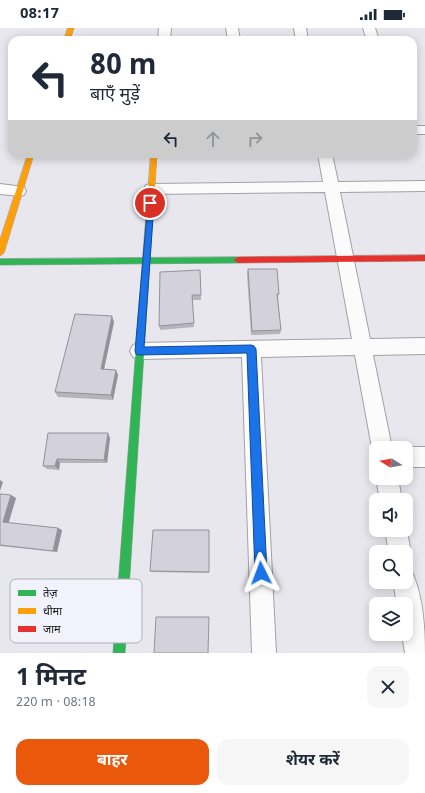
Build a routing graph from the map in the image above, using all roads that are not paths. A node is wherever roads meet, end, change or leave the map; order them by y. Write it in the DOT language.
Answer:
graph roads {
  1 [pos="30,158"];
  2 [pos="154,158"];
  3 [pos="326,158"];
  4 [pos="425,186"];
  5 [pos="331,187"];
  6 [pos="0,189"];
  7 [pos="151,189"];
  8 [pos="19,191"];
  9 [pos="0,253"];
  10 [pos="425,258"];
  11 [pos="345,259"];
  12 [pos="146,261"];
  13 [pos="0,262"];
  14 [pos="425,346"];
  15 [pos="361,347"];
  16 [pos="251,349"];
  17 [pos="139,351"];
  18 [pos="381,441"];
  19 [pos="413,457"];
  20 [pos="425,457"];
  21 [pos="124,579"];
  22 [pos="406,589"];
  23 [pos="120,643"];
  24 [pos="119,653"];
  25 [pos="264,653"];
  26 [pos="417,653"];
  1 -- 8 [label="street"];
  2 -- 7 [label="street"];
  3 -- 5 [label="street"];
  4 -- 5 [label="street"];
  5 -- 7 [label="street"];
  5 -- 11 [label="street"];
  6 -- 8 [label="street"];
  7 -- 12 [label="street"];
  8 -- 9 [label="street"];
  10 -- 11 [label="street"];
  11 -- 12 [label="street"];
  11 -- 15 [label="street"];
  12 -- 13 [label="street"];
  12 -- 17 [label="street"];
  14 -- 15 [label="street"];
  15 -- 16 [label="street"];
  15 -- 18 [label="street"];
  16 -- 17 [label="street"];
  16 -- 25 [label="street"];
  17 -- 21 [label="street"];
  19 -- 20 [label="street"];
  22 -- 26 [label="street"];
  23 -- 24 [label="street"];
}
